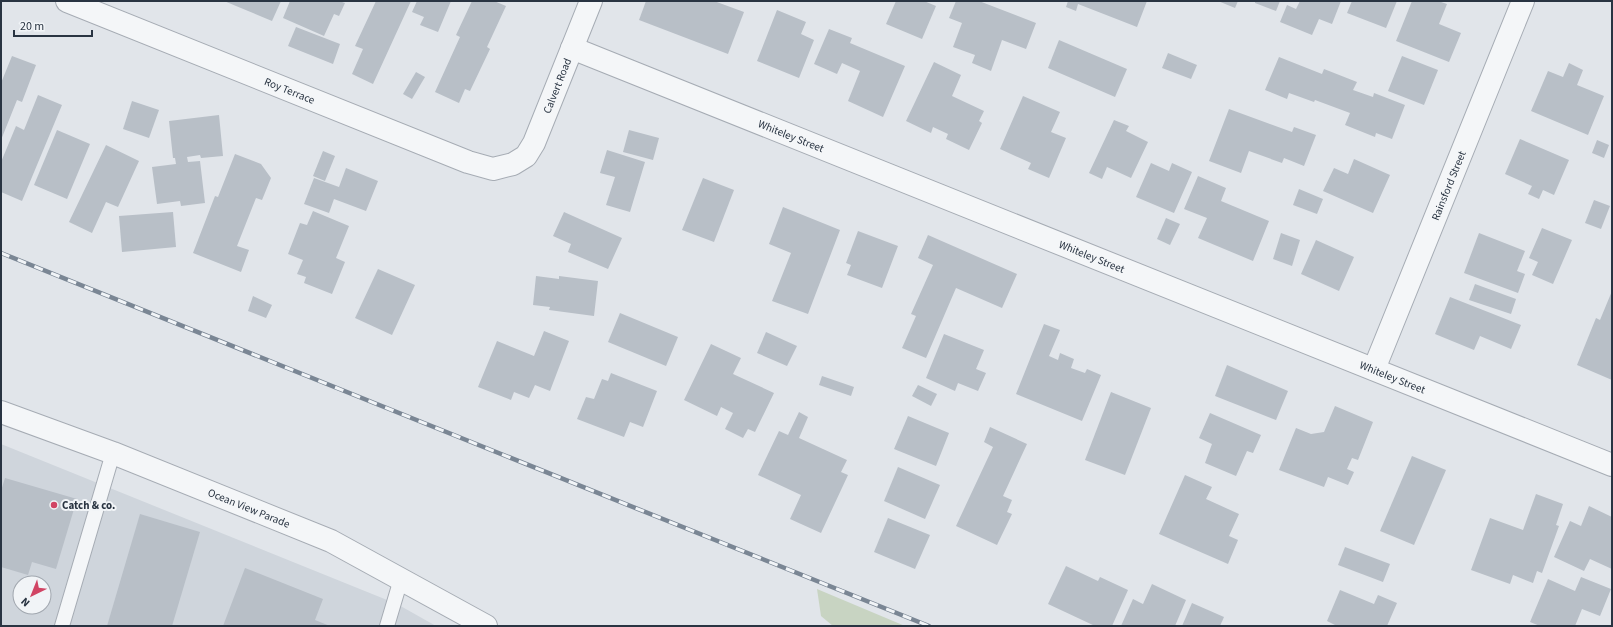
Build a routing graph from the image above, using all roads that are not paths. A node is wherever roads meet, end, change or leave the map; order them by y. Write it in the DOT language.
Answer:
graph roads {
  1 [pos="67,1"];
  2 [pos="591,1"];
  3 [pos="1523,1"];
  4 [pos="572,48"];
  5 [pos="514,164"];
  6 [pos="1374,369"];
  7 [pos="1,412"];
  8 [pos="113,453"];
  9 [pos="1612,465"];
  10 [pos="401,579"];
  11 [pos="62,626"];
  12 [pos="387,626"];
  13 [pos="486,626"];
  1 -- 5 [label="street, Roy Terrace"];
  2 -- 4 [label="street, Calvert Road"];
  3 -- 6 [label="street, Rainsford Street"];
  4 -- 5 [label="street, Calvert Road"];
  4 -- 6 [label="street, Whiteley Street"];
  6 -- 9 [label="street, Whiteley Street"];
  7 -- 8 [label="street, Ocean View Parade"];
  8 -- 10 [label="street, Ocean View Parade"];
  8 -- 11 [label="lane"];
  10 -- 12 [label="lane"];
  10 -- 13 [label="street, Ocean View Parade"];
}
